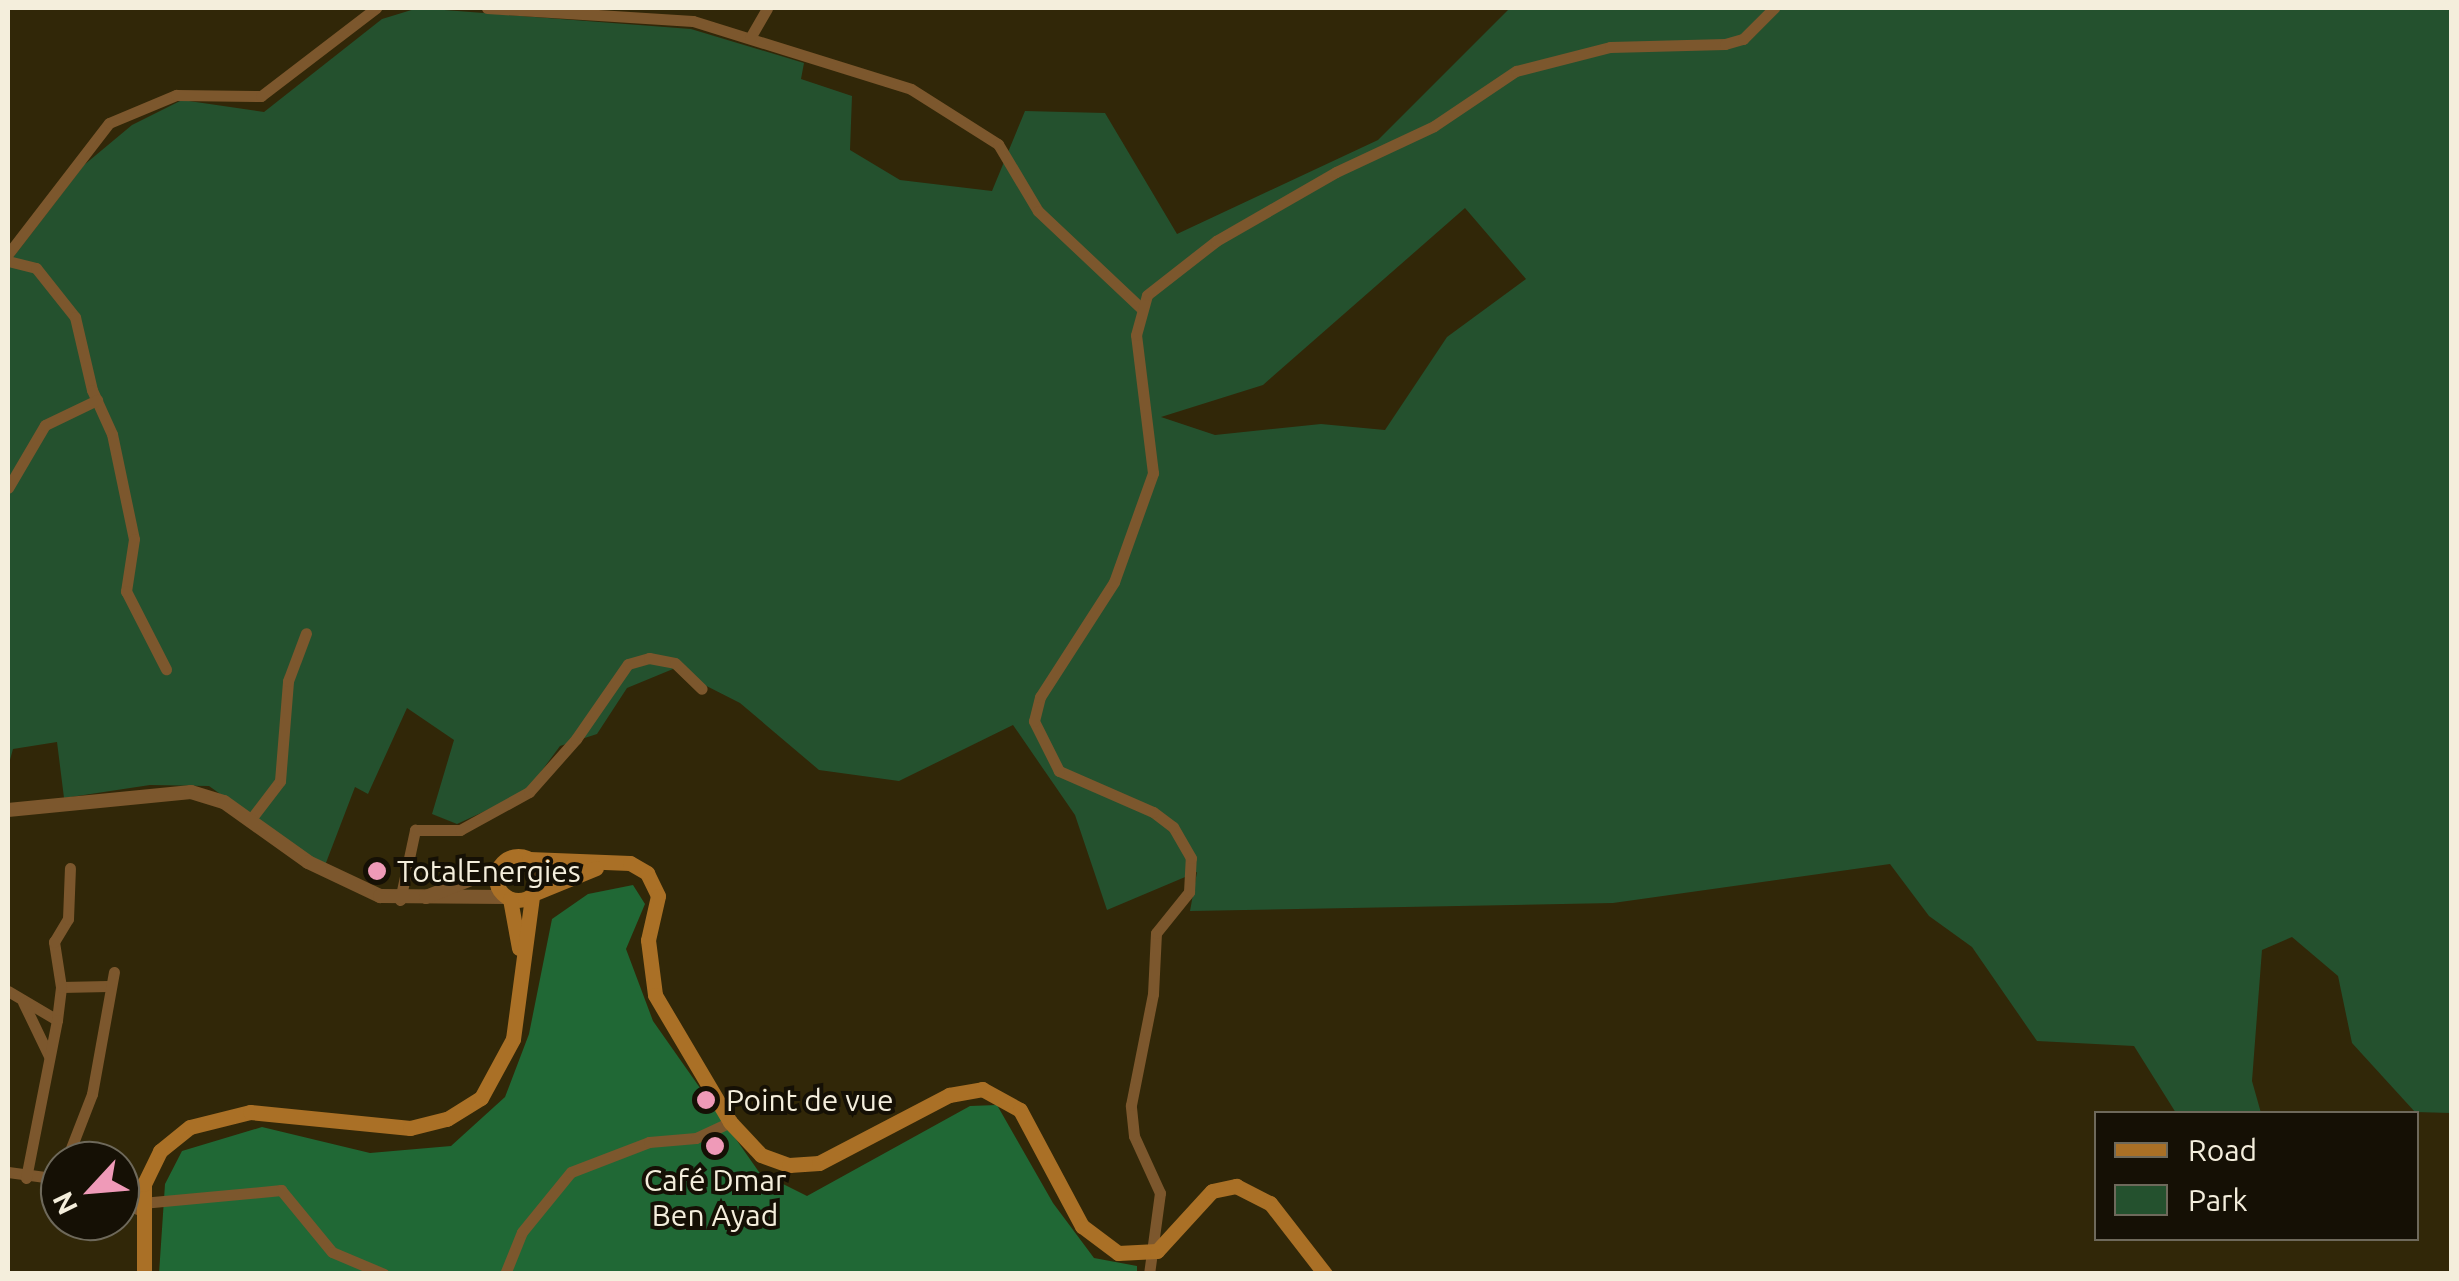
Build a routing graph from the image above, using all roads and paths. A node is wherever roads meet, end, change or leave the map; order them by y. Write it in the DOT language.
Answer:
graph roads {
  1 [pos="376,8"];
  2 [pos="487,8"];
  3 [pos="767,8"];
  4 [pos="1774,8"];
  5 [pos="750,38"];
  6 [pos="8,254"];
  7 [pos="8,262"];
  8 [pos="1141,308"];
  9 [pos="97,400"];
  10 [pos="8,488"];
  11 [pos="306,633"];
  12 [pos="166,669"];
  13 [pos="702,689"];
  14 [pos="8,810"];
  15 [pos="251,820"];
  16 [pos="530,859"];
  17 [pos="610,864"];
  18 [pos="70,868"];
  19 [pos="499,868"];
  20 [pos="534,895"];
  21 [pos="508,898"];
  22 [pos="408,900"];
  23 [pos="521,957"];
  24 [pos="114,972"];
  25 [pos="108,986"];
  26 [pos="61,987"];
  27 [pos="12,992"];
  28 [pos="57,1020"];
  29 [pos="49,1056"];
  30 [pos="730,1122"];
  31 [pos="74,1141"];
  32 [pos="8,1172"];
  33 [pos="26,1178"];
  34 [pos="40,1178"];
  35 [pos="142,1207"];
  36 [pos="1147,1256"];
  37 [pos="144,1274"];
  38 [pos="384,1274"];
  39 [pos="505,1274"];
  40 [pos="1149,1274"];
  41 [pos="1325,1274"];
  1 -- 6 [label="street"];
  2 -- 5 [label="street"];
  3 -- 5 [label="street"];
  4 -- 8 [label="street"];
  5 -- 8 [label="street"];
  7 -- 9 [label="street"];
  8 -- 36 [label="street"];
  9 -- 10 [label="street"];
  9 -- 12 [label="street"];
  11 -- 15 [label="street"];
  13 -- 22 [label="street"];
  14 -- 15 [label="street"];
  15 -- 22 [label="street"];
  16 -- 17 [label="main road"];
  16 -- 19 [label="main road"];
  16 -- 20 [label="main road"];
  17 -- 20 [label="main road"];
  17 -- 30 [label="main road"];
  18 -- 26 [label="street"];
  19 -- 21 [label="main road"];
  19 -- 22 [label="street"];
  20 -- 21 [label="main road"];
  20 -- 23 [label="main road"];
  21 -- 22 [label="street"];
  21 -- 23 [label="main road"];
  23 -- 35 [label="main road"];
  24 -- 25 [label="street"];
  25 -- 26 [label="street"];
  25 -- 31 [label="street"];
  26 -- 28 [label="street"];
  27 -- 28 [label="street"];
  27 -- 29 [label="street"];
  28 -- 29 [label="street"];
  29 -- 33 [label="street"];
  30 -- 36 [label="main road"];
  30 -- 39 [label="street"];
  32 -- 33 [label="street"];
  33 -- 34 [label="street"];
  35 -- 37 [label="main road"];
  35 -- 38 [label="street"];
  36 -- 40 [label="street"];
  36 -- 41 [label="main road"];
}
